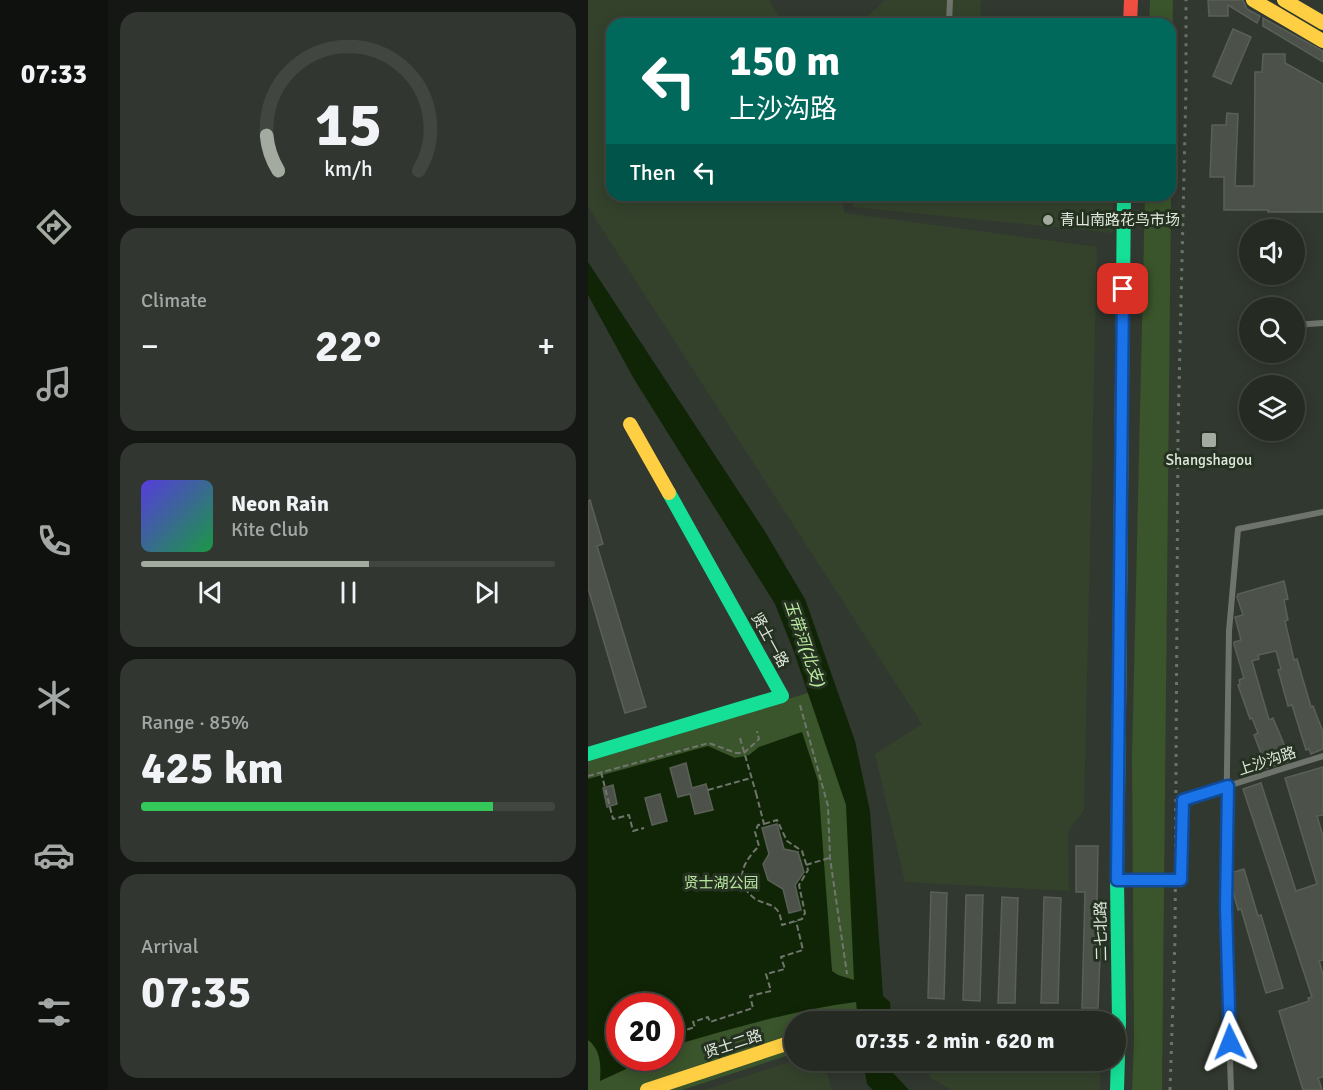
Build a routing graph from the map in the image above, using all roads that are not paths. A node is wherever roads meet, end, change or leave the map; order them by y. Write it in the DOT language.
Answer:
graph roads {
  1 [pos="950,0"];
  2 [pos="1131,0"];
  3 [pos="1253,0"];
  4 [pos="1284,0"];
  5 [pos="949,18"];
  6 [pos="1130,18"];
  7 [pos="1323,23"];
  8 [pos="1323,41"];
  9 [pos="1124,201"];
  10 [pos="1323,322"];
  11 [pos="1305,324"];
  12 [pos="630,424"];
  13 [pos="1323,513"];
  14 [pos="588,754"];
  15 [pos="1323,756"];
  16 [pos="1228,786"];
  17 [pos="1117,880"];
  18 [pos="1118,1011"];
  19 [pos="784,1045"];
  20 [pos="1117,1071"];
  21 [pos="1233,1089"];
  22 [pos="647,1090"];
  23 [pos="1117,1090"];
  1 -- 5 [label="lane"];
  2 -- 6 [label="main road"];
  3 -- 8 [label="main road"];
  4 -- 7 [label="main road"];
  9 -- 17 [label="main road, 二七北路"];
  10 -- 11 [label="lane"];
  12 -- 14 [label="main road, 贤士一路"];
  13 -- 16 [label="lane"];
  15 -- 16 [label="lane, 上沙沟路"];
  16 -- 17 [label="lane, 上沙沟路"];
  16 -- 21 [label="lane"];
  17 -- 18 [label="main road, 二七北路"];
  19 -- 22 [label="main road, 贤士二路"];
  20 -- 23 [label="main road, 二七北路"];
}
